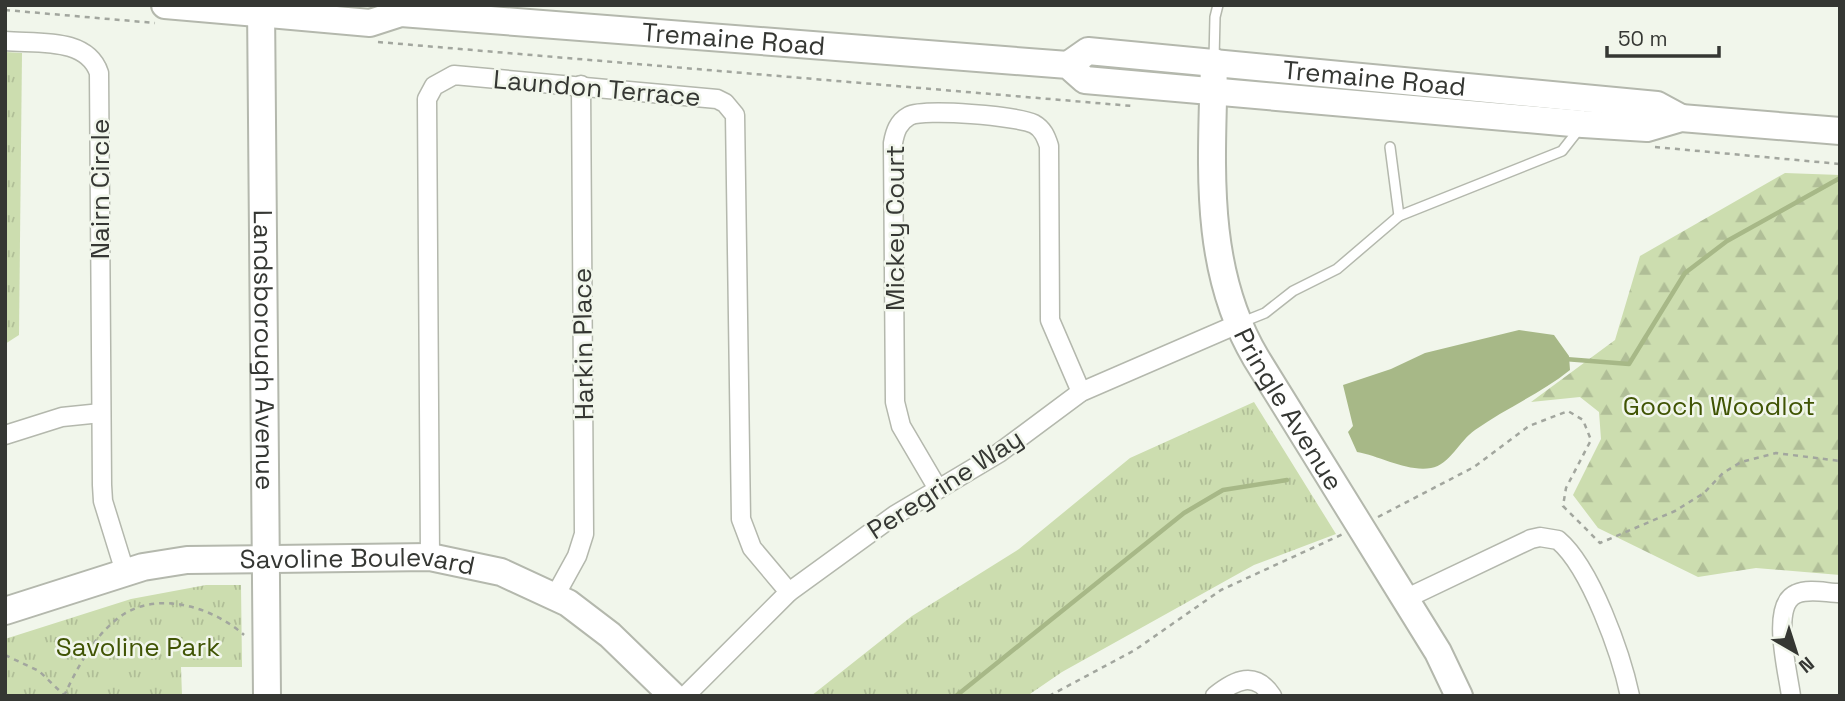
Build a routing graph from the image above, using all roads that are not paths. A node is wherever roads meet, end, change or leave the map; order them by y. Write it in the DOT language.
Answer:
graph roads {
  1 [pos="1218,5"];
  2 [pos="1224,5"];
  3 [pos="261,9"];
  4 [pos="395,9"];
  5 [pos="165,15"];
  6 [pos="1215,17"];
  7 [pos="5,41"];
  8 [pos="1214,62"];
  9 [pos="1068,65"];
  10 [pos="581,86"];
  11 [pos="1214,92"];
  12 [pos="1681,118"];
  13 [pos="1583,124"];
  14 [pos="1840,131"];
  15 [pos="1391,147"];
  16 [pos="1399,216"];
  17 [pos="1238,324"];
  18 [pos="1082,392"];
  19 [pos="101,412"];
  20 [pos="5,435"];
  21 [pos="938,489"];
  22 [pos="266,557"];
  23 [pos="430,557"];
  24 [pos="125,572"];
  25 [pos="789,592"];
  26 [pos="1840,593"];
  27 [pos="555,596"];
  28 [pos="1405,599"];
  29 [pos="5,611"];
  30 [pos="268,696"];
  31 [pos="673,696"];
  32 [pos="685,696"];
  33 [pos="1215,696"];
  34 [pos="1272,696"];
  35 [pos="1459,696"];
  36 [pos="1630,696"];
  37 [pos="1791,696"];
  1 -- 6 [label="lane"];
  2 -- 6 [label="lane"];
  3 -- 4 [label="main road, Tremaine Road"];
  3 -- 5 [label="main road, Tremaine Road"];
  3 -- 22 [label="main road, Landsborough Avenue"];
  4 -- 9 [label="main road, Tremaine Road"];
  6 -- 8 [label="lane"];
  7 -- 19 [label="street, Nairn Circle"];
  8 -- 9 [label="main road, Tremaine Road"];
  8 -- 11 [label="main road, Pringle Avenue"];
  8 -- 12 [label="main road, Tremaine Road"];
  9 -- 11 [label="main road, Tremaine Road"];
  10 -- 23 [label="street, Laundon Terrace"];
  10 -- 25 [label="street, Laundon Terrace"];
  10 -- 27 [label="street, Harkin Place"];
  11 -- 13 [label="main road, Tremaine Road"];
  11 -- 17 [label="main road, Pringle Avenue"];
  12 -- 13 [label="main road, Tremaine Road"];
  12 -- 14 [label="main road, Tremaine Road"];
  13 -- 16 [label="lane"];
  15 -- 16 [label="lane"];
  16 -- 17 [label="lane"];
  17 -- 18 [label="street, Peregrine Way"];
  17 -- 28 [label="main road, Pringle Avenue"];
  18 -- 21 [label="street, Peregrine Way"];
  18 -- 21 [label="street, Mickey Court"];
  19 -- 20 [label="street"];
  19 -- 24 [label="street, Nairn Circle"];
  21 -- 25 [label="street, Peregrine Way"];
  22 -- 23 [label="main road, Savoline Boulevard"];
  22 -- 24 [label="main road, Savoline Boulevard"];
  22 -- 30 [label="main road, Landsborough Avenue"];
  23 -- 27 [label="main road, Savoline Boulevard"];
  24 -- 29 [label="main road, Savoline Boulevard"];
  25 -- 32 [label="street, Peregrine Way"];
  26 -- 37 [label="street"];
  27 -- 31 [label="main road, Savoline Boulevard"];
  28 -- 35 [label="main road, Pringle Avenue"];
  28 -- 36 [label="street"];
  33 -- 34 [label="street"];
}
